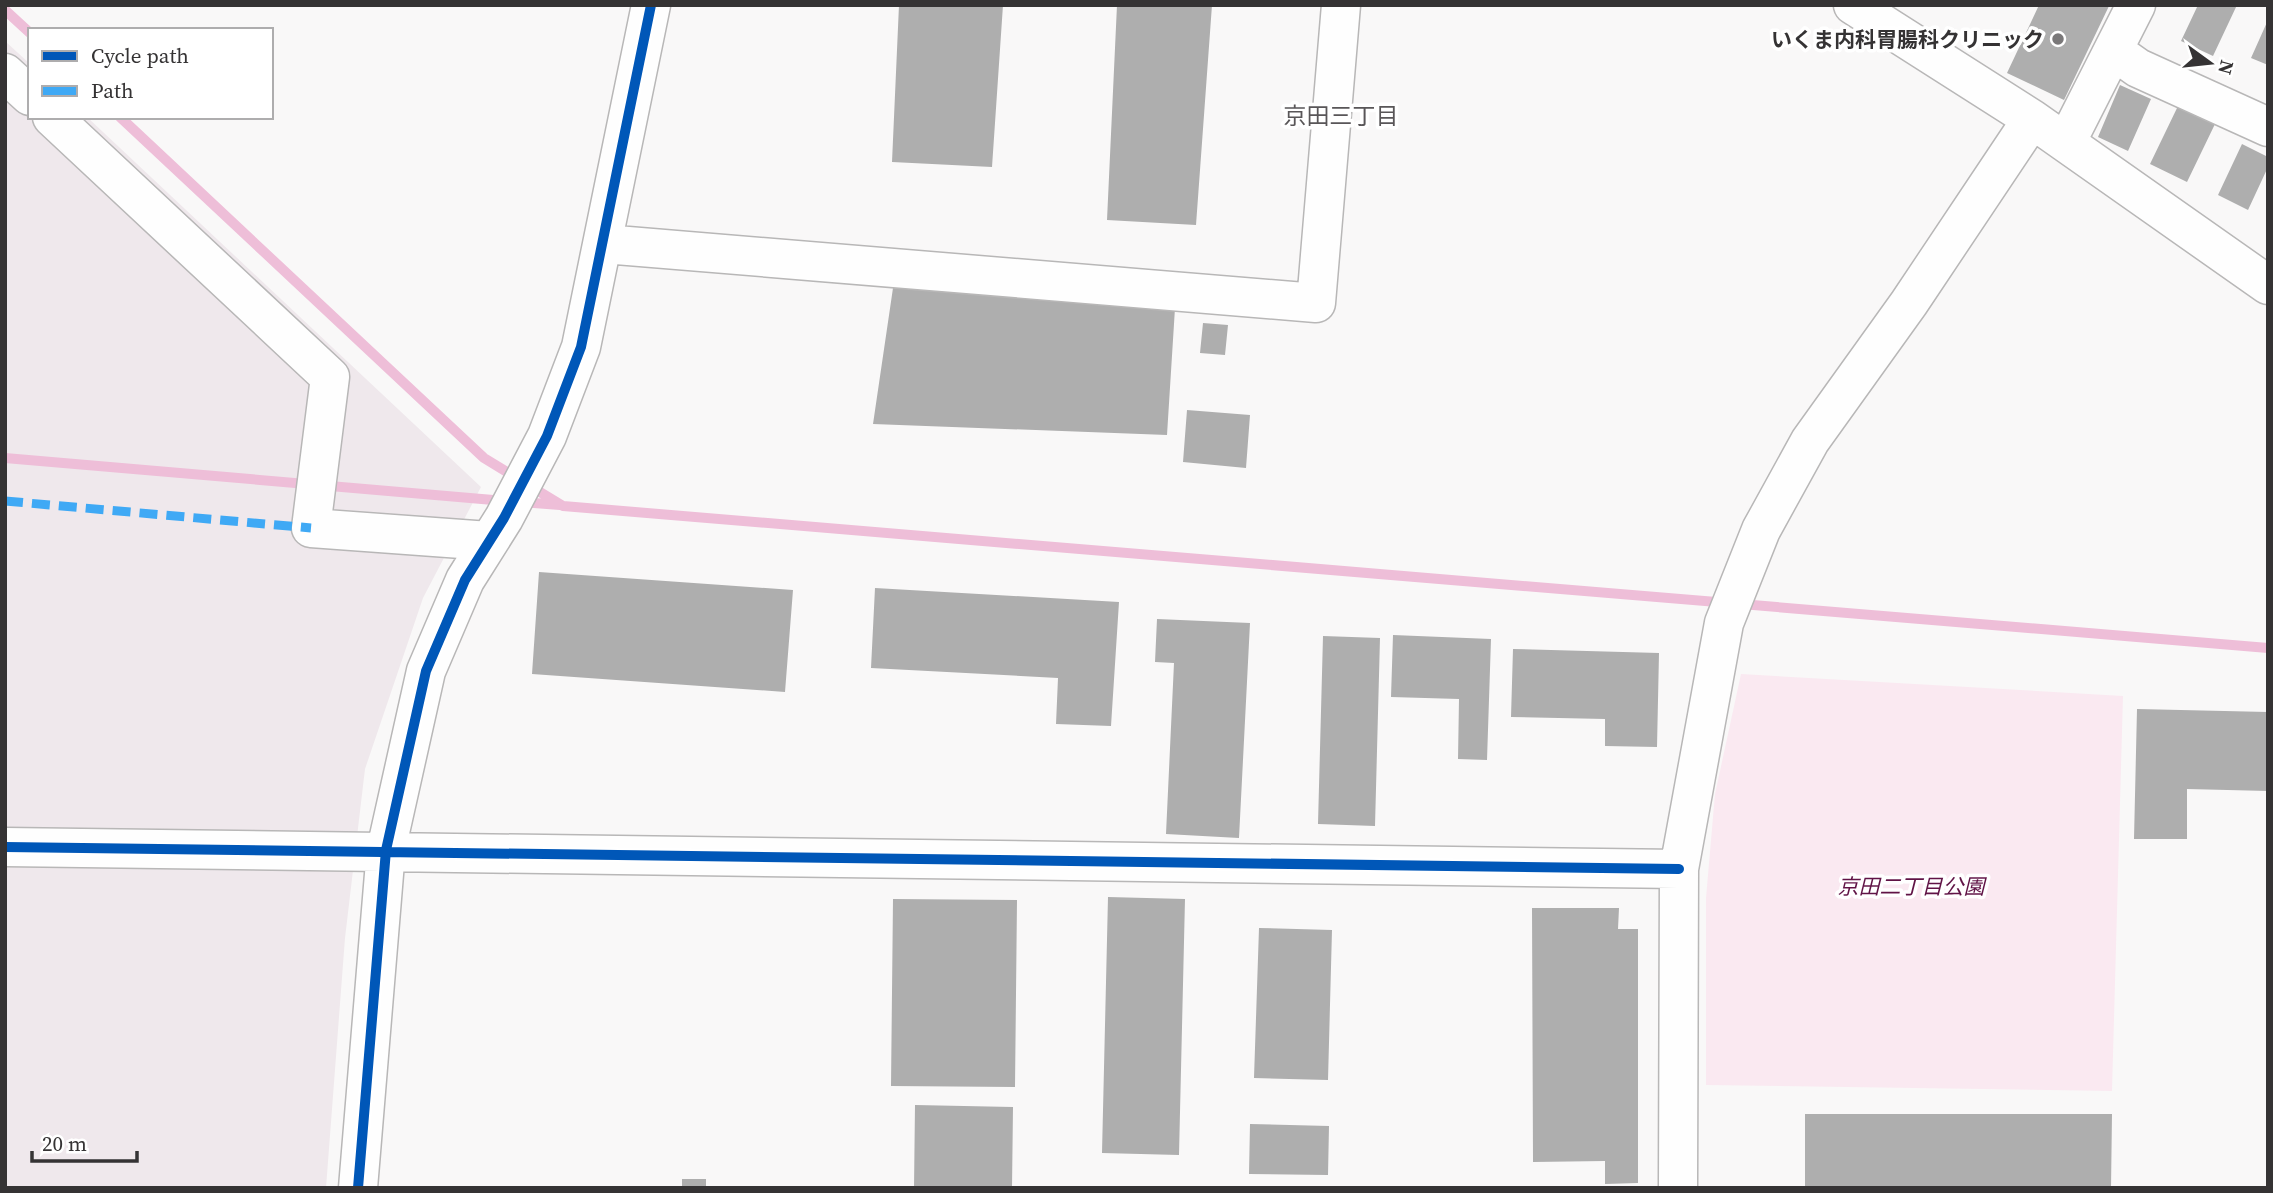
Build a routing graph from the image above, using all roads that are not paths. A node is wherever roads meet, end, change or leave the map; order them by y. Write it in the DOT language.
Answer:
graph roads {
  1 [pos="651,5"];
  2 [pos="1341,5"];
  3 [pos="1853,5"];
  4 [pos="2136,5"];
  5 [pos="2114,51"];
  6 [pos="5,73"];
  7 [pos="28,94"];
  8 [pos="54,119"];
  9 [pos="2032,119"];
  10 [pos="2268,127"];
  11 [pos="2066,143"];
  12 [pos="604,244"];
  13 [pos="2268,285"];
  14 [pos="497,529"];
  15 [pos="5,847"];
  16 [pos="386,850"];
  17 [pos="1679,869"];
  18 [pos="358,1188"];
  19 [pos="1678,1188"];
  1 -- 12 [label="street"];
  2 -- 12 [label="street"];
  3 -- 9 [label="street"];
  4 -- 5 [label="street"];
  5 -- 10 [label="street"];
  5 -- 11 [label="street"];
  6 -- 7 [label="street"];
  8 -- 14 [label="street"];
  9 -- 11 [label="street"];
  9 -- 17 [label="street"];
  11 -- 13 [label="street"];
  12 -- 14 [label="street"];
  14 -- 16 [label="street"];
  15 -- 16 [label="street"];
  16 -- 17 [label="street"];
  16 -- 18 [label="street"];
  17 -- 19 [label="street"];
}
